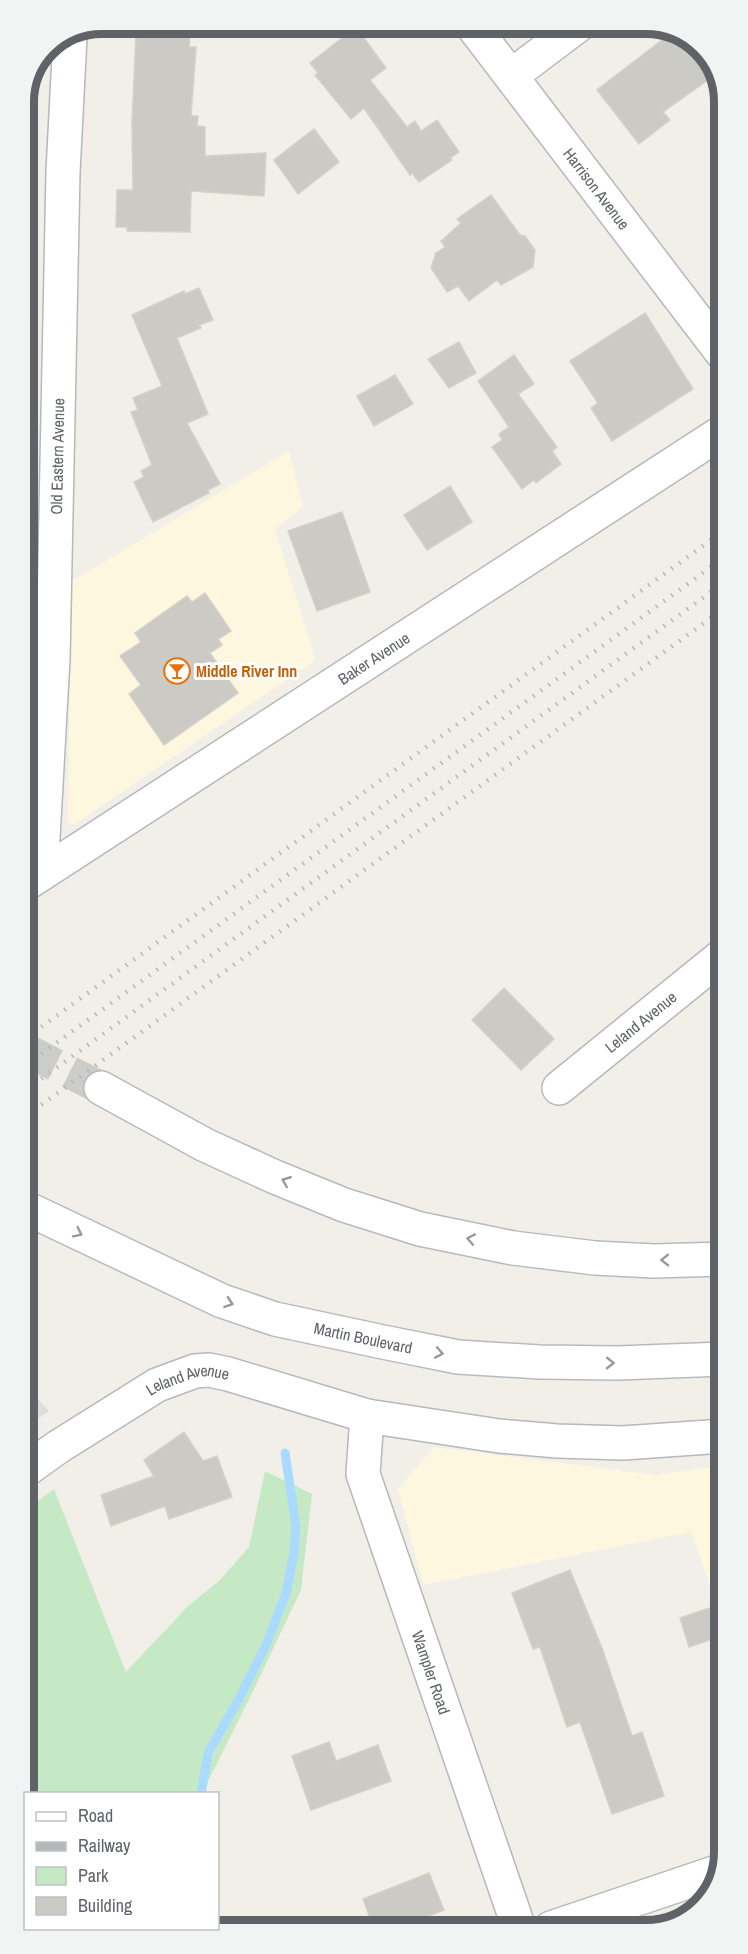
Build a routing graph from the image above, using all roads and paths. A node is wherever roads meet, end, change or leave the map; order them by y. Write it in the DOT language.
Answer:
graph roads {
  1 [pos="479,35"];
  2 [pos="565,35"];
  3 [pos="70,43"];
  4 [pos="511,76"];
  5 [pos="714,342"];
  6 [pos="714,437"];
  7 [pos="35,857"];
  8 [pos="35,878"];
  9 [pos="714,962"];
  10 [pos="101,1088"];
  11 [pos="559,1088"];
  12 [pos="35,1212"];
  13 [pos="714,1259"];
  14 [pos="714,1359"];
  15 [pos="367,1416"];
  16 [pos="714,1437"];
  17 [pos="35,1463"];
  18 [pos="709,1875"];
  19 [pos="516,1920"];
  20 [pos="575,1920"];
  1 -- 4 [label="street, Harrison Avenue"];
  2 -- 4 [label="street"];
  3 -- 7 [label="street, Old Eastern Avenue"];
  4 -- 5 [label="street, Harrison Avenue"];
  6 -- 8 [label="street, Baker Avenue"];
  9 -- 11 [label="street, Leland Avenue"];
  13 -- 10 [label="street, one-way"];
  12 -- 14 [label="street, Martin Boulevard, one-way"];
  15 -- 16 [label="street, Leland Avenue"];
  15 -- 17 [label="street, Leland Avenue"];
  15 -- 19 [label="street, Wampler Road"];
  18 -- 20 [label="street"];
}
